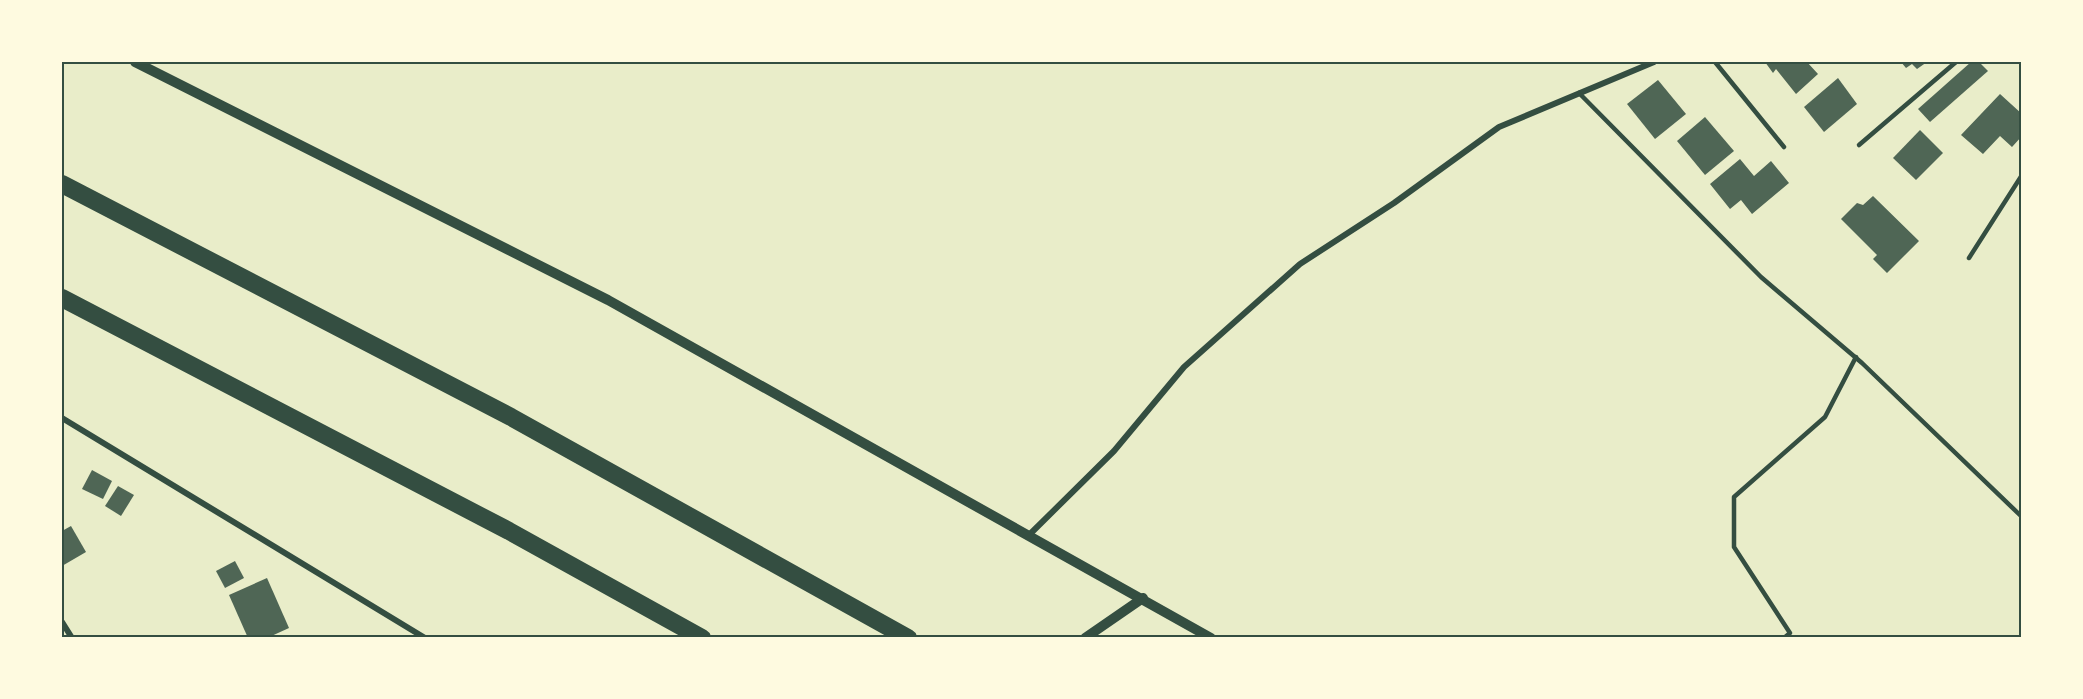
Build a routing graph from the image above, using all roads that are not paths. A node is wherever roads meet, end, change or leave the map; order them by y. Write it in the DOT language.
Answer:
graph roads {
  1 [pos="135,62"];
  2 [pos="1654,62"];
  3 [pos="1715,62"];
  4 [pos="1956,62"];
  5 [pos="1579,93"];
  6 [pos="1859,145"];
  7 [pos="1784,147"];
  8 [pos="2022,175"];
  9 [pos="62,184"];
  10 [pos="1969,258"];
  11 [pos="62,298"];
  12 [pos="1856,357"];
  13 [pos="62,418"];
  14 [pos="2022,517"];
  15 [pos="1028,537"];
  16 [pos="1143,598"];
  17 [pos="62,622"];
  18 [pos="72,638"];
  19 [pos="425,638"];
  20 [pos="702,638"];
  21 [pos="908,638"];
  22 [pos="1086,638"];
  23 [pos="1211,638"];
  24 [pos="1784,638"];
  1 -- 15 [label="street"];
  2 -- 5 [label="street"];
  3 -- 7 [label="lane"];
  4 -- 6 [label="lane"];
  5 -- 12 [label="lane"];
  5 -- 15 [label="street"];
  8 -- 10 [label="lane"];
  9 -- 21 [label="highway"];
  11 -- 20 [label="highway"];
  12 -- 14 [label="lane"];
  12 -- 24 [label="lane"];
  13 -- 19 [label="street"];
  15 -- 16 [label="street"];
  16 -- 22 [label="street"];
  16 -- 23 [label="street"];
  17 -- 18 [label="street"];
}
